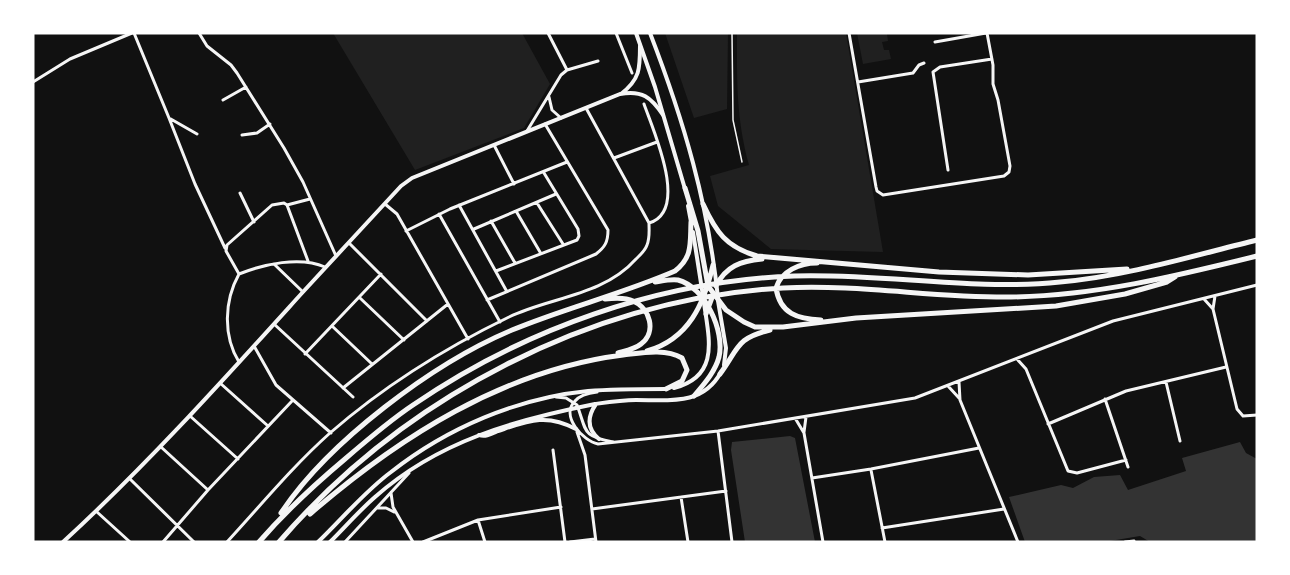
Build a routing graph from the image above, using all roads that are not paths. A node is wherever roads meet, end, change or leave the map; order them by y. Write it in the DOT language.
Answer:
graph roads {
  1 [pos="133,33"];
  2 [pos="199,33"];
  3 [pos="553,33"];
  4 [pos="616,33"];
  5 [pos="636,33"];
  6 [pos="650,33"];
  7 [pos="732,33"];
  8 [pos="849,33"];
  9 [pos="986,33"];
  10 [pos="548,34"];
  11 [pos="935,42"];
  12 [pos="640,44"];
  13 [pos="992,59"];
  14 [pos="598,62"];
  15 [pos="924,63"];
  16 [pos="567,70"];
  17 [pos="632,73"];
  18 [pos="33,82"];
  19 [pos="858,82"];
  20 [pos="246,87"];
  21 [pos="620,94"];
  22 [pos="549,96"];
  23 [pos="223,100"];
  24 [pos="644,104"];
  25 [pos="586,108"];
  26 [pos="663,116"];
  27 [pos="169,118"];
  28 [pos="561,118"];
  29 [pos="270,124"];
  30 [pos="545,124"];
  31 [pos="527,131"];
  32 [pos="197,134"];
  33 [pos="242,135"];
  34 [pos="657,142"];
  35 [pos="494,144"];
  36 [pos="614,158"];
  37 [pos="568,162"];
  38 [pos="742,162"];
  39 [pos="948,170"];
  40 [pos="544,172"];
  41 [pos="514,184"];
  42 [pos="685,188"];
  43 [pos="240,193"];
  44 [pos="556,194"];
  45 [pos="310,199"];
  46 [pos="537,203"];
  47 [pos="385,204"];
  48 [pos="703,204"];
  49 [pos="287,205"];
  50 [pos="459,205"];
  51 [pos="516,211"];
  52 [pos="439,214"];
  53 [pos="491,221"];
  54 [pos="254,222"];
  55 [pos="691,222"];
  56 [pos="649,223"];
  57 [pos="474,229"];
  58 [pos="406,231"];
  59 [pos="1257,240"];
  60 [pos="349,243"];
  61 [pos="563,244"];
  62 [pos="225,248"];
  63 [pos="540,252"];
  64 [pos="336,256"];
  65 [pos="1257,256"];
  66 [pos="776,257"];
  67 [pos="308,261"];
  68 [pos="515,263"];
  69 [pos="845,263"];
  70 [pos="274,264"];
  71 [pos="713,265"];
  72 [pos="326,267"];
  73 [pos="1137,269"];
  74 [pos="496,270"];
  75 [pos="239,274"];
  76 [pos="381,274"];
  77 [pos="1176,276"];
  78 [pos="717,285"];
  79 [pos="1257,285"];
  80 [pos="708,286"];
  81 [pos="629,289"];
  82 [pos="507,290"];
  83 [pos="303,292"];
  84 [pos="713,294"];
  85 [pos="1215,296"];
  86 [pos="359,297"];
  87 [pos="1204,298"];
  88 [pos="488,300"];
  89 [pos="704,300"];
  90 [pos="718,301"];
  91 [pos="586,302"];
  92 [pos="448,304"];
  93 [pos="709,307"];
  94 [pos="1213,309"];
  95 [pos="706,314"];
  96 [pos="834,320"];
  97 [pos="427,321"];
  98 [pos="500,322"];
  99 [pos="274,324"];
  100 [pos="332,326"];
  101 [pos="783,327"];
  102 [pos="468,339"];
  103 [pos="404,340"];
  104 [pos="254,346"];
  105 [pos="637,353"];
  106 [pos="305,354"];
  107 [pos="1026,355"];
  108 [pos="608,357"];
  109 [pos="1016,358"];
  110 [pos="239,362"];
  111 [pos="373,364"];
  112 [pos="1226,367"];
  113 [pos="1026,369"];
  114 [pos="720,374"];
  115 [pos="959,382"];
  116 [pos="1166,382"];
  117 [pos="220,383"];
  118 [pos="948,386"];
  119 [pos="343,388"];
  120 [pos="666,389"];
  121 [pos="602,391"];
  122 [pos="694,396"];
  123 [pos="352,397"];
  124 [pos="556,397"];
  125 [pos="1105,399"];
  126 [pos="960,400"];
  127 [pos="292,401"];
  128 [pos="573,402"];
  129 [pos="596,404"];
  130 [pos="578,408"];
  131 [pos="570,409"];
  132 [pos="1257,415"];
  133 [pos="190,416"];
  134 [pos="806,417"];
  135 [pos="795,418"];
  136 [pos="1048,424"];
  137 [pos="268,426"];
  138 [pos="576,429"];
  139 [pos="718,431"];
  140 [pos="331,433"];
  141 [pos="479,434"];
  142 [pos="804,434"];
  143 [pos="599,439"];
  144 [pos="1180,441"];
  145 [pos="618,443"];
  146 [pos="161,447"];
  147 [pos="980,448"];
  148 [pos="553,450"];
  149 [pos="238,459"];
  150 [pos="1126,460"];
  151 [pos="1128,467"];
  152 [pos="411,470"];
  153 [pos="871,470"];
  154 [pos="812,478"];
  155 [pos="130,479"];
  156 [pos="208,490"];
  157 [pos="726,491"];
  158 [pos="391,493"];
  159 [pos="681,497"];
  160 [pos="561,507"];
  161 [pos="377,508"];
  162 [pos="1004,508"];
  163 [pos="592,509"];
  164 [pos="97,512"];
  165 [pos="395,513"];
  166 [pos="478,520"];
  167 [pos="275,523"];
  168 [pos="177,526"];
  169 [pos="882,528"];
  170 [pos="284,536"];
  171 [pos="595,540"];
  172 [pos="1134,541"];
  173 [pos="64,542"];
  174 [pos="130,542"];
  175 [pos="164,542"];
  176 [pos="194,542"];
  177 [pos="227,542"];
  178 [pos="259,542"];
  179 [pos="279,542"];
  180 [pos="318,542"];
  181 [pos="330,542"];
  182 [pos="345,542"];
  183 [pos="413,542"];
  184 [pos="423,542"];
  185 [pos="485,542"];
  186 [pos="565,542"];
  187 [pos="570,542"];
  188 [pos="688,542"];
  189 [pos="732,542"];
  190 [pos="823,542"];
  191 [pos="885,542"];
  192 [pos="1018,542"];
  193 [pos="1125,542"];
  1 -- 18 [label="street"];
  1 -- 27 [label="street"];
  2 -- 20 [label="street"];
  3 -- 10 [label="street"];
  4 -- 17 [label="street"];
  5 -- 12 [label="street"];
  6 -- 48 [label="street"];
  7 -- 38 [label="lane"];
  8 -- 19 [label="street"];
  9 -- 11 [label="street"];
  9 -- 13 [label="street"];
  10 -- 16 [label="street"];
  12 -- 21 [label="street"];
  12 -- 26 [label="street"];
  13 -- 19 [label="street"];
  13 -- 39 [label="street"];
  14 -- 16 [label="street"];
  15 -- 19 [label="street"];
  16 -- 22 [label="street"];
  20 -- 23 [label="street"];
  20 -- 29 [label="street"];
  21 -- 25 [label="street"];
  21 -- 26 [label="street"];
  22 -- 28 [label="street"];
  22 -- 31 [label="street"];
  24 -- 34 [label="street"];
  25 -- 28 [label="street"];
  25 -- 36 [label="street"];
  26 -- 42 [label="street"];
  27 -- 32 [label="street"];
  27 -- 62 [label="street"];
  28 -- 30 [label="street"];
  29 -- 33 [label="street"];
  29 -- 45 [label="street"];
  30 -- 31 [label="street"];
  30 -- 37 [label="street"];
  31 -- 35 [label="street"];
  34 -- 36 [label="street"];
  34 -- 56 [label="street"];
  35 -- 41 [label="street"];
  35 -- 47 [label="street"];
  36 -- 56 [label="street"];
  37 -- 40 [label="street"];
  37 -- 82 [label="street"];
  40 -- 41 [label="street"];
  40 -- 44 [label="street"];
  41 -- 50 [label="street"];
  42 -- 55 [label="street"];
  42 -- 80 [label="highway"];
  43 -- 54 [label="street"];
  44 -- 46 [label="street"];
  44 -- 61 [label="street"];
  45 -- 49 [label="street"];
  45 -- 64 [label="street"];
  46 -- 51 [label="street"];
  46 -- 61 [label="street"];
  47 -- 58 [label="street"];
  47 -- 60 [label="street"];
  48 -- 66 [label="highway"];
  48 -- 71 [label="street"];
  49 -- 54 [label="street"];
  49 -- 67 [label="street"];
  50 -- 52 [label="street"];
  50 -- 57 [label="street"];
  51 -- 53 [label="street"];
  51 -- 63 [label="street"];
  52 -- 58 [label="street"];
  52 -- 88 [label="street"];
  53 -- 57 [label="street"];
  53 -- 68 [label="street"];
  54 -- 62 [label="street"];
  55 -- 81 [label="highway"];
  55 -- 89 [label="street"];
  56 -- 98 [label="street"];
  57 -- 74 [label="street"];
  58 -- 92 [label="street"];
  59 -- 73 [label="highway"];
  60 -- 64 [label="street"];
  60 -- 76 [label="street"];
  61 -- 63 [label="street"];
  62 -- 75 [label="street"];
  63 -- 68 [label="street"];
  64 -- 72 [label="street"];
  65 -- 77 [label="highway"];
  66 -- 69 [label="highway"];
  66 -- 78 [label="highway"];
  67 -- 70 [label="street"];
  67 -- 72 [label="street"];
  68 -- 74 [label="street"];
  69 -- 73 [label="highway"];
  69 -- 96 [label="highway"];
  70 -- 75 [label="street"];
  70 -- 83 [label="street"];
  71 -- 78 [label="street"];
  71 -- 80 [label="highway"];
  72 -- 83 [label="street"];
  73 -- 167 [label="highway"];
  74 -- 82 [label="street"];
  75 -- 110 [label="street"];
  76 -- 86 [label="street"];
  76 -- 97 [label="street"];
  77 -- 96 [label="highway"];
  77 -- 170 [label="highway"];
  78 -- 84 [label="highway"];
  78 -- 90 [label="street"];
  79 -- 85 [label="street"];
  80 -- 84 [label="highway"];
  80 -- 89 [label="highway"];
  81 -- 89 [label="highway"];
  81 -- 91 [label="highway"];
  82 -- 88 [label="street"];
  83 -- 99 [label="street"];
  84 -- 90 [label="highway"];
  84 -- 93 [label="highway"];
  85 -- 87 [label="street"];
  85 -- 94 [label="street"];
  86 -- 100 [label="street"];
  86 -- 103 [label="street"];
  87 -- 94 [label="street"];
  87 -- 107 [label="street"];
  88 -- 98 [label="street"];
  89 -- 93 [label="highway"];
  89 -- 95 [label="street"];
  89 -- 105 [label="highway"];
  90 -- 101 [label="highway"];
  90 -- 114 [label="street"];
  91 -- 108 [label="highway"];
  91 -- 167 [label="highway"];
  92 -- 97 [label="street"];
  92 -- 102 [label="street"];
  93 -- 95 [label="highway"];
  93 -- 122 [label="highway"];
  94 -- 112 [label="street"];
  95 -- 120 [label="street"];
  96 -- 101 [label="highway"];
  97 -- 103 [label="street"];
  98 -- 102 [label="street"];
  99 -- 104 [label="street"];
  99 -- 106 [label="street"];
  100 -- 106 [label="street"];
  100 -- 111 [label="street"];
  101 -- 114 [label="highway"];
  102 -- 140 [label="street"];
  103 -- 111 [label="street"];
  104 -- 110 [label="street"];
  104 -- 127 [label="street"];
  105 -- 108 [label="highway"];
  105 -- 120 [label="highway"];
  106 -- 119 [label="street"];
  107 -- 109 [label="street"];
  107 -- 113 [label="street"];
  108 -- 170 [label="highway"];
  109 -- 113 [label="street"];
  109 -- 115 [label="street"];
  110 -- 117 [label="street"];
  111 -- 119 [label="street"];
  112 -- 116 [label="street"];
  112 -- 132 [label="street"];
  113 -- 136 [label="street"];
  114 -- 122 [label="street"];
  115 -- 118 [label="street"];
  115 -- 126 [label="street"];
  116 -- 125 [label="street"];
  116 -- 144 [label="street"];
  117 -- 133 [label="street"];
  117 -- 137 [label="street"];
  118 -- 126 [label="street"];
  118 -- 134 [label="street"];
  119 -- 123 [label="street"];
  120 -- 121 [label="street"];
  121 -- 124 [label="street"];
  121 -- 128 [label="street"];
  122 -- 129 [label="street"];
  124 -- 128 [label="street"];
  124 -- 180 [label="street"];
  125 -- 136 [label="street"];
  125 -- 150 [label="street"];
  126 -- 147 [label="street"];
  127 -- 137 [label="street"];
  127 -- 140 [label="street"];
  128 -- 130 [label="street"];
  128 -- 131 [label="street"];
  129 -- 130 [label="street"];
  129 -- 143 [label="street"];
  130 -- 131 [label="street"];
  130 -- 143 [label="street"];
  131 -- 138 [label="street"];
  131 -- 141 [label="street"];
  133 -- 146 [label="street"];
  133 -- 149 [label="street"];
  134 -- 135 [label="street"];
  134 -- 142 [label="street"];
  135 -- 139 [label="street"];
  135 -- 142 [label="street"];
  136 -- 150 [label="street"];
  137 -- 149 [label="street"];
  138 -- 141 [label="street"];
  138 -- 145 [label="street"];
  138 -- 163 [label="street"];
  139 -- 145 [label="street"];
  139 -- 157 [label="street"];
  140 -- 177 [label="street"];
  141 -- 152 [label="street"];
  142 -- 154 [label="street"];
  143 -- 145 [label="street"];
  146 -- 155 [label="street"];
  146 -- 156 [label="street"];
  147 -- 153 [label="street"];
  147 -- 162 [label="street"];
  148 -- 160 [label="street"];
  149 -- 156 [label="street"];
  150 -- 151 [label="street"];
  152 -- 158 [label="street"];
  152 -- 181 [label="street"];
  153 -- 154 [label="street"];
  153 -- 169 [label="street"];
  154 -- 190 [label="street"];
  155 -- 164 [label="street"];
  155 -- 168 [label="street"];
  156 -- 168 [label="street"];
  157 -- 159 [label="street"];
  157 -- 189 [label="street"];
  158 -- 161 [label="street"];
  158 -- 165 [label="street"];
  159 -- 163 [label="street"];
  159 -- 188 [label="street"];
  160 -- 166 [label="street"];
  160 -- 186 [label="street"];
  161 -- 165 [label="street"];
  161 -- 182 [label="street"];
  162 -- 169 [label="street"];
  162 -- 192 [label="street"];
  163 -- 171 [label="street"];
  164 -- 173 [label="street"];
  164 -- 174 [label="street"];
  165 -- 183 [label="street"];
  166 -- 184 [label="street"];
  166 -- 185 [label="street"];
  167 -- 178 [label="highway"];
  168 -- 175 [label="street"];
  168 -- 176 [label="street"];
  169 -- 191 [label="street"];
  170 -- 179 [label="highway"];
  171 -- 187 [label="street"];
  172 -- 193 [label="street"];
}
